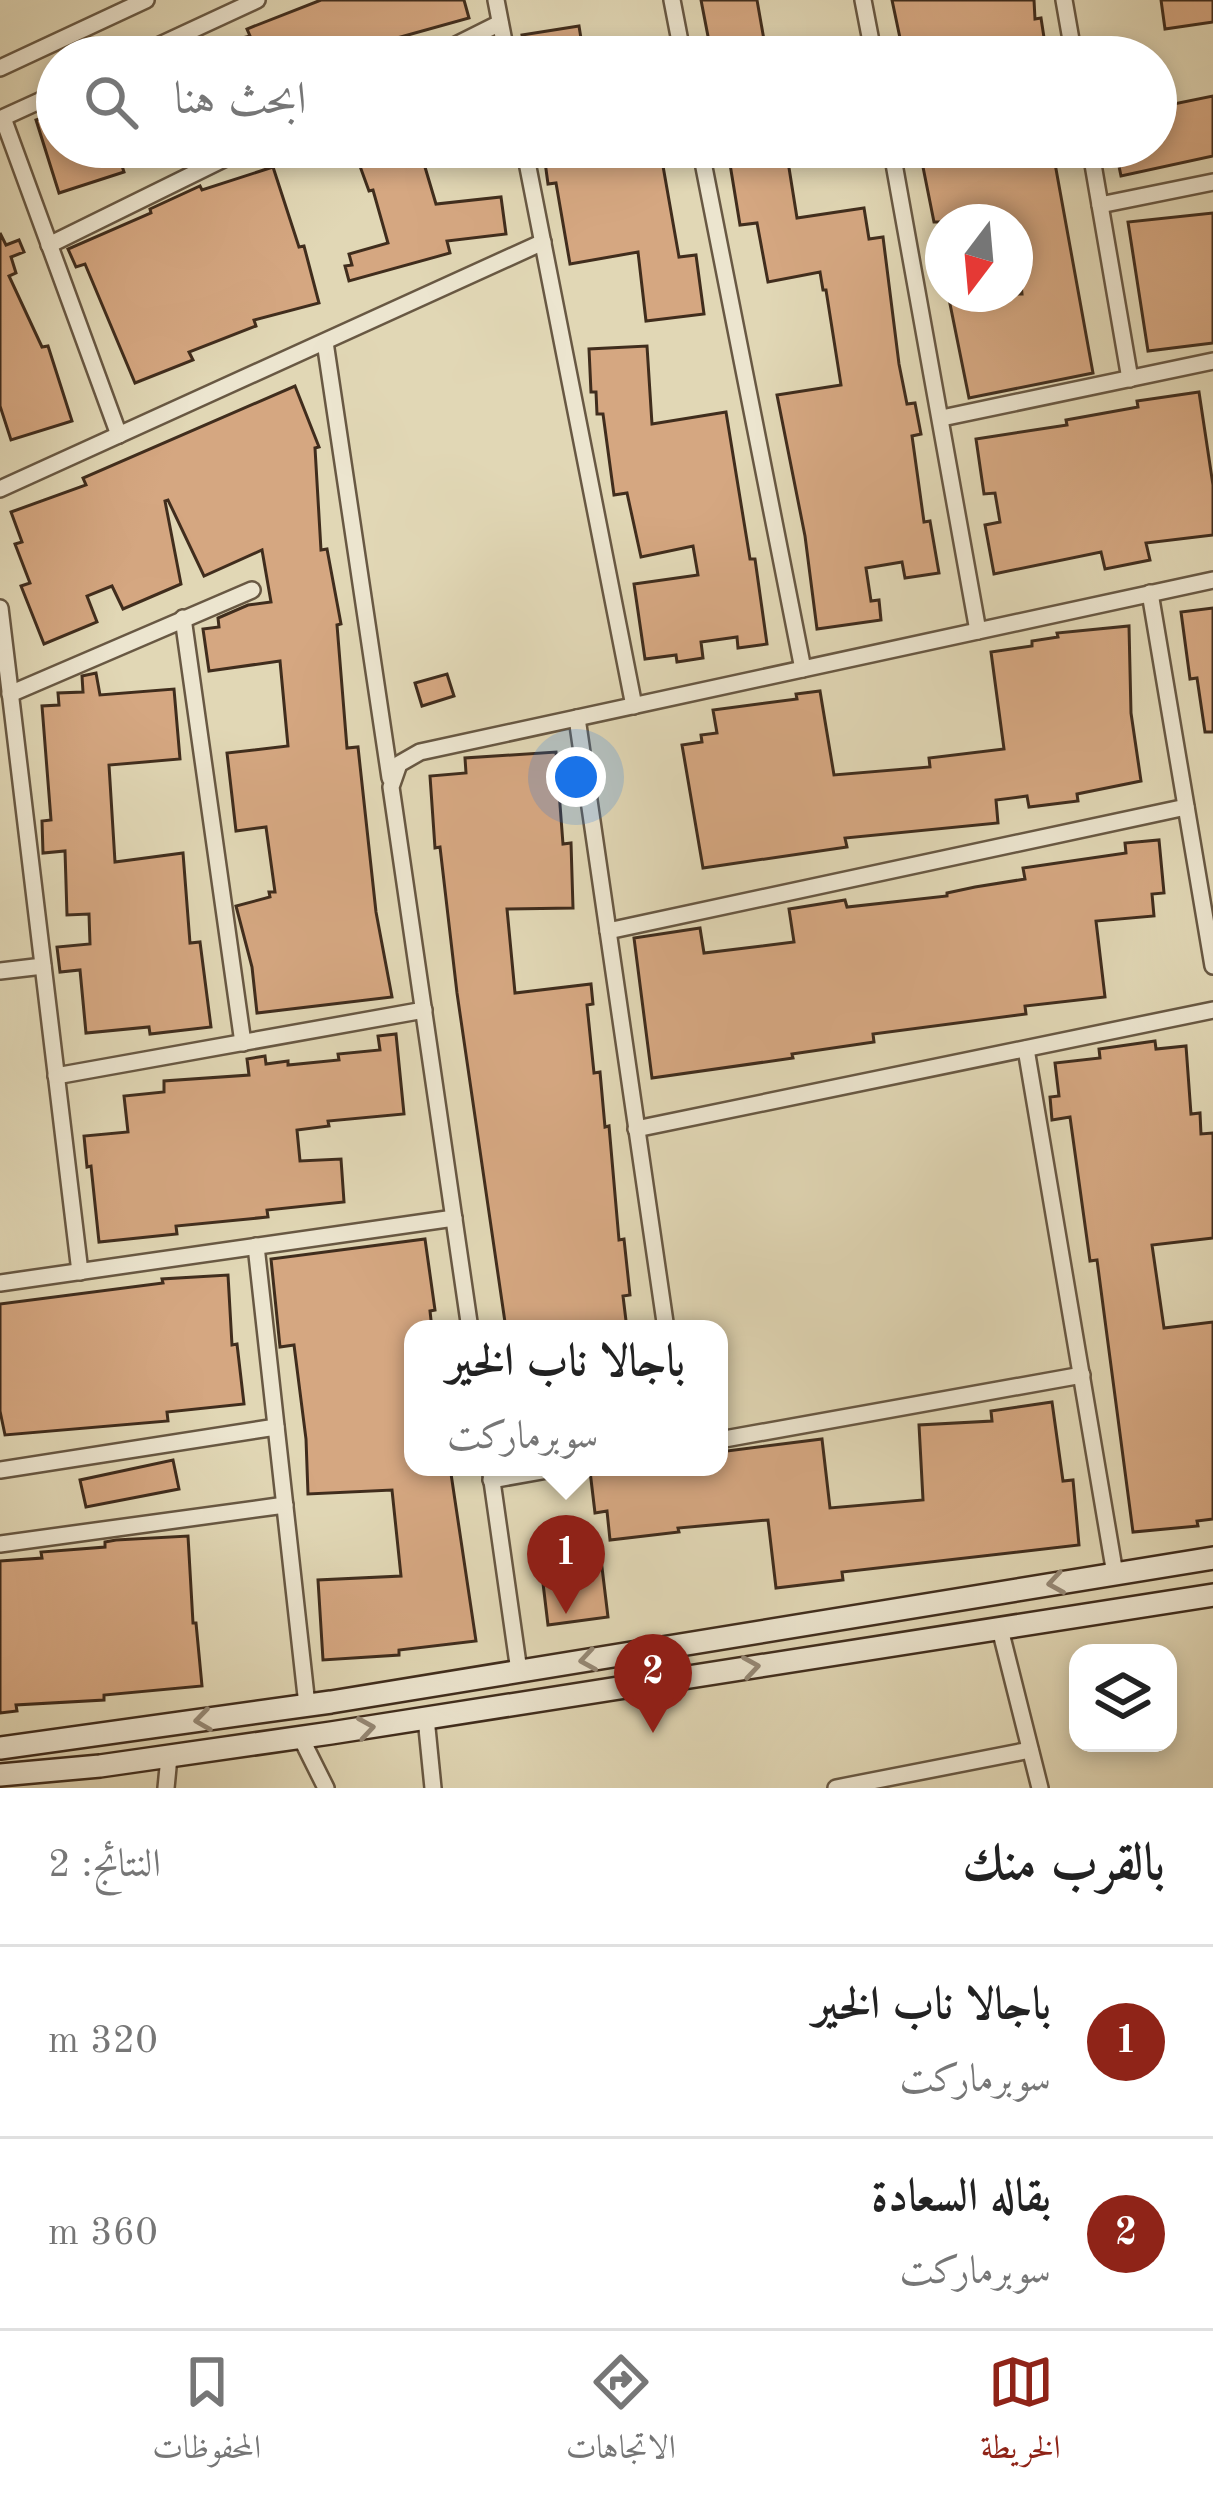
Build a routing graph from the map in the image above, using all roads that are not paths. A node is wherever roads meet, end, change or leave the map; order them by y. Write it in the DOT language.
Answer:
graph roads {
  1 [pos="146,0"];
  2 [pos="257,0"];
  3 [pos="496,0"];
  4 [pos="672,0"];
  5 [pos="862,0"];
  6 [pos="1064,0"];
  7 [pos="500,23"];
  8 [pos="69,36"];
  9 [pos="179,36"];
  10 [pos="474,36"];
  11 [pos="503,36"];
  12 [pos="679,36"];
  13 [pos="870,36"];
  14 [pos="1070,36"];
  15 [pos="36,51"];
  16 [pos="0,68"];
  17 [pos="36,103"];
  18 [pos="2,118"];
  19 [pos="205,168"];
  20 [pos="528,168"];
  21 [pos="704,168"];
  22 [pos="895,168"];
  23 [pos="1094,168"];
  24 [pos="1213,182"];
  25 [pos="1100,205"];
  26 [pos="543,242"];
  27 [pos="50,244"];
  28 [pos="325,341"];
  29 [pos="1213,361"];
  30 [pos="1130,379"];
  31 [pos="942,418"];
  32 [pos="119,435"];
  33 [pos="0,489"];
  34 [pos="1213,580"];
  35 [pos="252,590"];
  36 [pos="1150,593"];
  37 [pos="0,608"];
  38 [pos="183,618"];
  39 [pos="978,631"];
  40 [pos="803,669"];
  41 [pos="10,694"];
  42 [pos="634,706"];
  43 [pos="577,718"];
  44 [pos="392,787"];
  45 [pos="1186,807"];
  46 [pos="608,931"];
  47 [pos="43,966"];
  48 [pos="1213,966"];
  49 [pos="0,970"];
  50 [pos="424,1010"];
  51 [pos="1213,1010"];
  52 [pos="243,1043"];
  53 [pos="1027,1049"];
  54 [pos="56,1076"];
  55 [pos="636,1129"];
  56 [pos="454,1218"];
  57 [pos="256,1246"];
  58 [pos="80,1272"];
  59 [pos="0,1283"];
  60 [pos="469,1320"];
  61 [pos="665,1320"];
  62 [pos="1082,1375"];
  63 [pos="276,1427"];
  64 [pos="728,1437"];
  65 [pos="0,1470"];
  66 [pos="490,1476"];
  67 [pos="285,1504"];
  68 [pos="0,1544"];
  69 [pos="1213,1558"];
  70 [pos="1115,1574"];
  71 [pos="1213,1595"];
  72 [pos="1000,1629"];
  73 [pos="519,1671"];
  74 [pos="308,1705"];
  75 [pos="426,1718"];
  76 [pos="301,1738"];
  77 [pos="0,1748"];
  78 [pos="1030,1750"];
  79 [pos="169,1756"];
  80 [pos="6,1779"];
  81 [pos="166,1788"];
  82 [pos="326,1788"];
  83 [pos="433,1788"];
  84 [pos="836,1788"];
  85 [pos="1040,1788"];
  1 -- 8 [label="street"];
  2 -- 9 [label="street"];
  3 -- 7 [label="street"];
  4 -- 12 [label="street"];
  5 -- 13 [label="street"];
  6 -- 14 [label="street"];
  7 -- 10 [label="street"];
  7 -- 11 [label="street"];
  15 -- 16 [label="street"];
  17 -- 18 [label="street"];
  18 -- 27 [label="street"];
  19 -- 27 [label="street"];
  20 -- 26 [label="street"];
  21 -- 40 [label="street"];
  22 -- 31 [label="street"];
  23 -- 25 [label="street"];
  24 -- 25 [label="street"];
  25 -- 30 [label="street"];
  26 -- 28 [label="street"];
  26 -- 42 [label="street"];
  27 -- 32 [label="street"];
  28 -- 32 [label="street"];
  28 -- 44 [label="street"];
  29 -- 30 [label="street"];
  30 -- 31 [label="street"];
  31 -- 39 [label="street"];
  32 -- 33 [label="street"];
  34 -- 36 [label="street"];
  35 -- 38 [label="street"];
  36 -- 39 [label="street"];
  36 -- 45 [label="street"];
  37 -- 41 [label="street"];
  38 -- 41 [label="street"];
  38 -- 52 [label="street"];
  39 -- 40 [label="street"];
  40 -- 42 [label="street"];
  41 -- 47 [label="street"];
  42 -- 43 [label="street"];
  43 -- 44 [label="street"];
  43 -- 46 [label="street"];
  44 -- 50 [label="street"];
  45 -- 46 [label="street"];
  45 -- 48 [label="street"];
  46 -- 55 [label="street"];
  47 -- 49 [label="street"];
  47 -- 54 [label="street"];
  50 -- 52 [label="street"];
  50 -- 56 [label="street"];
  51 -- 53 [label="street"];
  52 -- 54 [label="street"];
  53 -- 55 [label="street"];
  53 -- 62 [label="street"];
  54 -- 58 [label="street"];
  55 -- 61 [label="street"];
  56 -- 57 [label="street"];
  56 -- 60 [label="street"];
  57 -- 58 [label="street"];
  57 -- 63 [label="street"];
  58 -- 59 [label="street"];
  62 -- 64 [label="street"];
  62 -- 70 [label="street"];
  63 -- 65 [label="street"];
  63 -- 67 [label="street"];
  66 -- 73 [label="street"];
  67 -- 68 [label="street"];
  67 -- 74 [label="street"];
  69 -- 70 [label="main road"];
  70 -- 73 [label="main road, one-way"];
  71 -- 72 [label="main road"];
  75 -- 72 [label="main road, one-way"];
  72 -- 78 [label="street"];
  73 -- 74 [label="main road"];
  74 -- 77 [label="main road, one-way"];
  76 -- 75 [label="main road, one-way"];
  75 -- 83 [label="street"];
  76 -- 79 [label="main road"];
  76 -- 82 [label="street"];
  78 -- 84 [label="street"];
  78 -- 85 [label="street"];
  79 -- 80 [label="main road"];
  79 -- 81 [label="street"];
}
